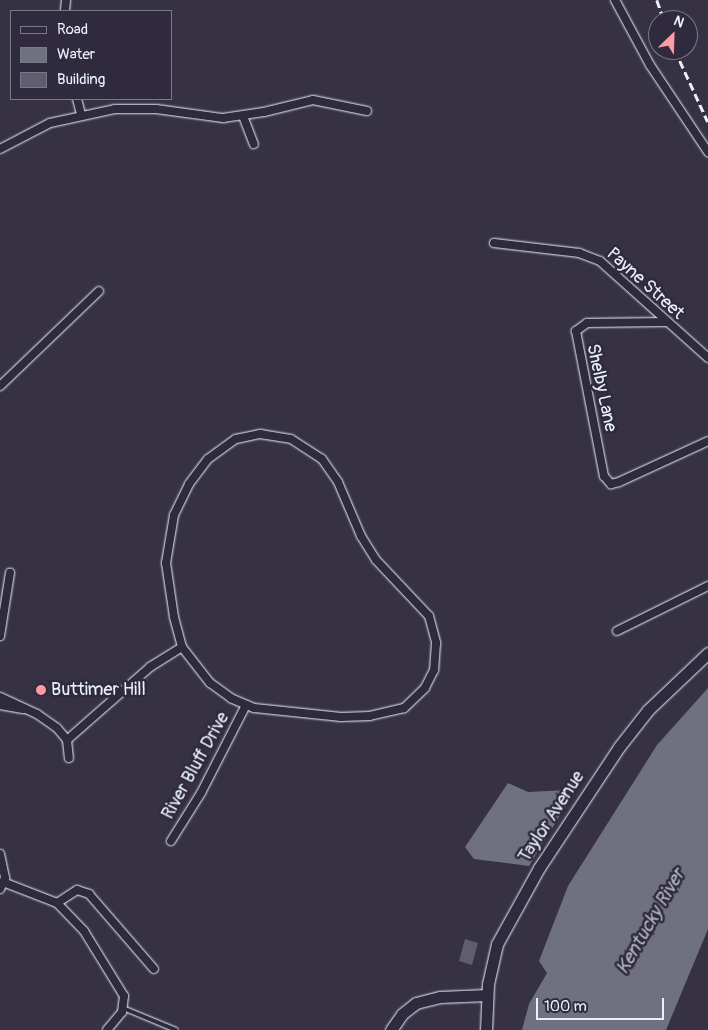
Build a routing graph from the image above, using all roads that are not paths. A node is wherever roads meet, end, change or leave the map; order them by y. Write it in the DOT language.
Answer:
graph roads {
  1 [pos="615,0"];
  2 [pos="78,100"];
  3 [pos="367,111"];
  4 [pos="81,114"];
  5 [pos="243,116"];
  6 [pos="254,144"];
  7 [pos="0,149"];
  8 [pos="708,152"];
  9 [pos="494,242"];
  10 [pos="99,291"];
  11 [pos="666,322"];
  12 [pos="708,358"];
  13 [pos="0,386"];
  14 [pos="708,441"];
  15 [pos="10,573"];
  16 [pos="708,586"];
  17 [pos="617,631"];
  18 [pos="0,636"];
  19 [pos="182,647"];
  20 [pos="708,654"];
  21 [pos="0,697"];
  22 [pos="0,705"];
  23 [pos="246,705"];
  24 [pos="30,710"];
  25 [pos="67,740"];
  26 [pos="69,758"];
  27 [pos="171,841"];
  28 [pos="0,854"];
  29 [pos="1,886"];
  30 [pos="56,903"];
  31 [pos="154,969"];
  32 [pos="487,995"];
  33 [pos="123,1008"];
  34 [pos="107,1030"];
  35 [pos="176,1030"];
  36 [pos="391,1030"];
  37 [pos="486,1030"];
  1 -- 8 [label="street"];
  2 -- 4 [label="street"];
  3 -- 5 [label="street"];
  4 -- 5 [label="street"];
  4 -- 7 [label="street"];
  5 -- 6 [label="street"];
  9 -- 11 [label="street, Payne Street"];
  10 -- 13 [label="street"];
  11 -- 12 [label="street, Payne Street"];
  11 -- 14 [label="street, Shelby Lane"];
  15 -- 18 [label="street"];
  16 -- 17 [label="street"];
  19 -- 23 [label="street"];
  19 -- 23 [label="street"];
  19 -- 25 [label="street"];
  20 -- 32 [label="main road, Taylor Avenue"];
  21 -- 24 [label="street"];
  22 -- 24 [label="street"];
  23 -- 27 [label="street, River Bluff Drive"];
  24 -- 25 [label="street"];
  25 -- 26 [label="street"];
  28 -- 29 [label="street"];
  29 -- 30 [label="street"];
  30 -- 31 [label="street"];
  30 -- 33 [label="street"];
  32 -- 36 [label="main road"];
  32 -- 37 [label="main road, Taylor Avenue"];
  33 -- 34 [label="street"];
  33 -- 35 [label="lane"];
}
